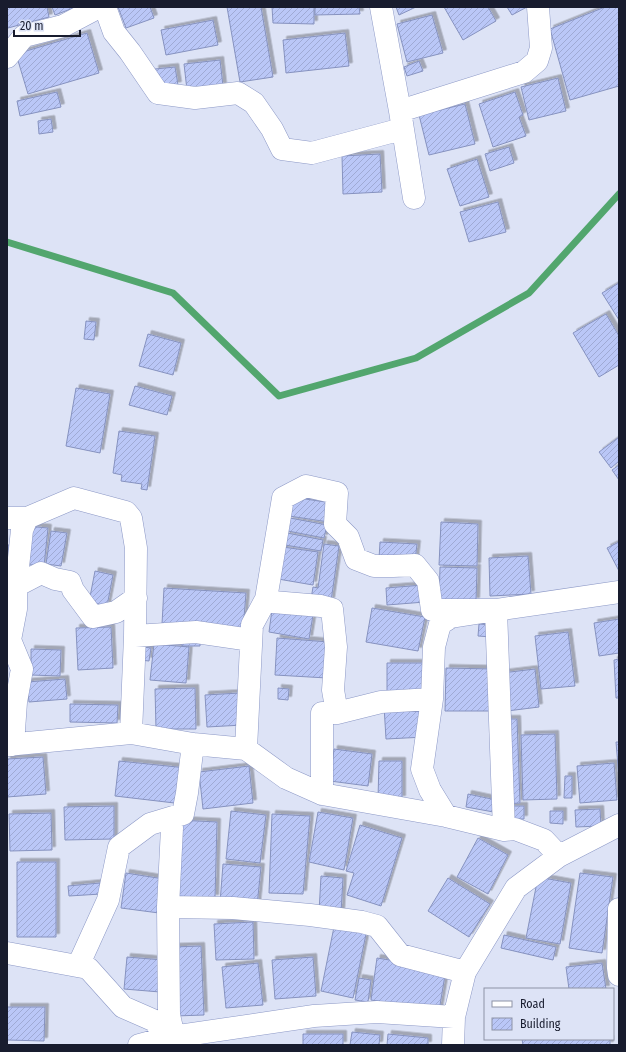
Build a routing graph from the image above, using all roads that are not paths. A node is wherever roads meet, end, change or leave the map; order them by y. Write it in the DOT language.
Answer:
graph roads {
  1 [pos="99,7"];
  2 [pos="105,7"];
  3 [pos="382,7"];
  4 [pos="538,7"];
  5 [pos="7,57"];
  6 [pos="402,120"];
  7 [pos="414,198"];
  8 [pos="17,518"];
  9 [pos="16,586"];
  10 [pos="619,592"];
  11 [pos="136,598"];
  12 [pos="266,599"];
  13 [pos="496,610"];
  14 [pos="10,627"];
  15 [pos="136,636"];
  16 [pos="251,640"];
  17 [pos="432,699"];
  18 [pos="337,713"];
  19 [pos="131,733"];
  20 [pos="193,744"];
  21 [pos="10,745"];
  22 [pos="246,749"];
  23 [pos="322,794"];
  24 [pos="446,816"];
  25 [pos="164,820"];
  26 [pos="619,825"];
  27 [pos="504,830"];
  28 [pos="559,856"];
  29 [pos="168,907"];
  30 [pos="619,909"];
  31 [pos="7,953"];
  32 [pos="78,966"];
  33 [pos="465,972"];
  34 [pos="619,975"];
  35 [pos="454,1017"];
  36 [pos="169,1038"];
  37 [pos="139,1045"];
  38 [pos="453,1045"];
  1 -- 5 [label="street"];
  2 -- 6 [label="street"];
  3 -- 6 [label="street"];
  4 -- 6 [label="street"];
  6 -- 7 [label="street"];
  8 -- 9 [label="street"];
  8 -- 11 [label="street"];
  9 -- 11 [label="street"];
  9 -- 14 [label="street"];
  10 -- 13 [label="street"];
  11 -- 15 [label="street"];
  12 -- 13 [label="street"];
  12 -- 16 [label="street"];
  12 -- 18 [label="street"];
  13 -- 17 [label="street"];
  13 -- 27 [label="street"];
  14 -- 21 [label="street"];
  15 -- 16 [label="street"];
  15 -- 19 [label="street"];
  16 -- 22 [label="street"];
  17 -- 18 [label="street"];
  17 -- 24 [label="street"];
  18 -- 23 [label="street"];
  19 -- 20 [label="street"];
  19 -- 21 [label="street"];
  20 -- 22 [label="street"];
  20 -- 25 [label="street"];
  22 -- 23 [label="street"];
  23 -- 24 [label="street"];
  24 -- 27 [label="street"];
  25 -- 29 [label="street"];
  25 -- 32 [label="street"];
  26 -- 28 [label="street"];
  27 -- 28 [label="street"];
  28 -- 33 [label="street"];
  29 -- 33 [label="street"];
  29 -- 36 [label="street"];
  30 -- 34 [label="street"];
  31 -- 32 [label="street"];
  32 -- 36 [label="street"];
  33 -- 35 [label="street"];
  35 -- 36 [label="street"];
  35 -- 38 [label="street"];
  36 -- 37 [label="street"];
}
